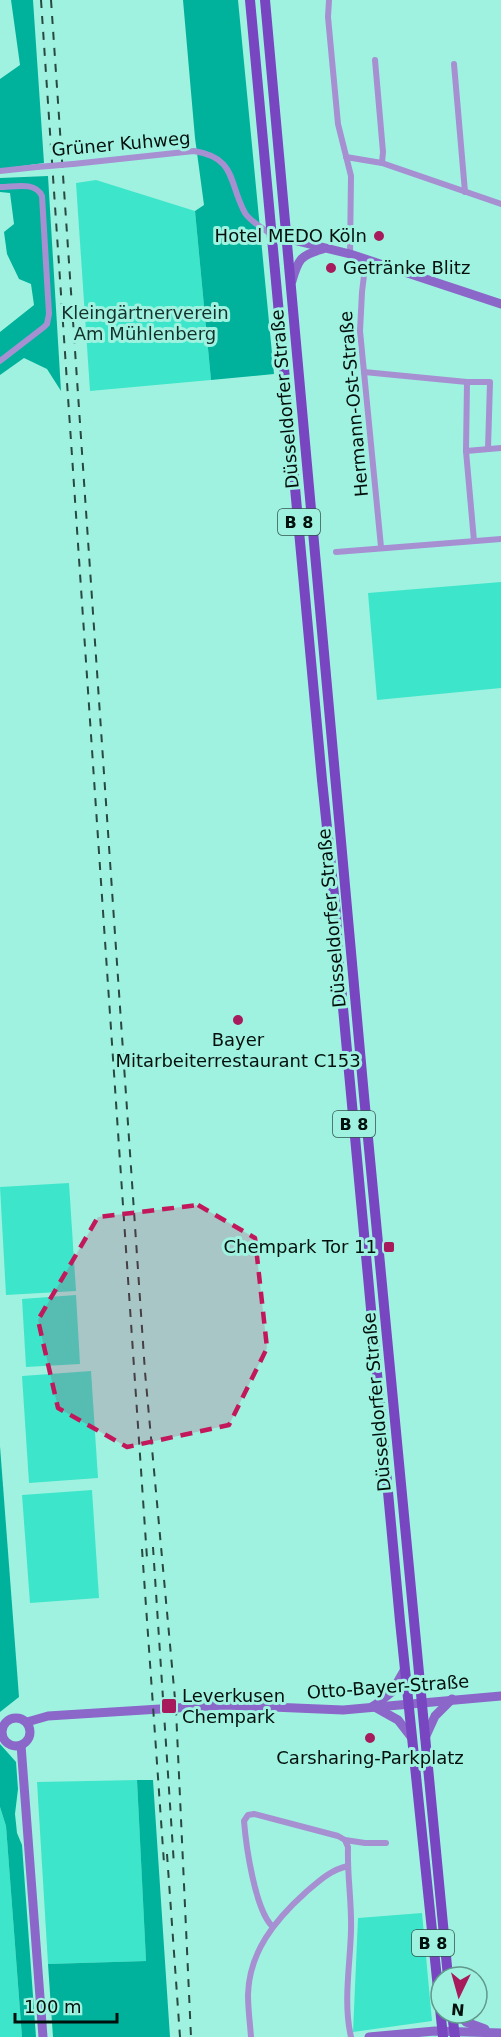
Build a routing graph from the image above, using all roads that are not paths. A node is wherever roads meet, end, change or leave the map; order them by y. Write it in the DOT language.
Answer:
graph roads {
  1 [pos="250,0"];
  2 [pos="265,0"];
  3 [pos="328,0"];
  4 [pos="375,60"];
  5 [pos="454,64"];
  6 [pos="346,157"];
  7 [pos="382,164"];
  8 [pos="0,171"];
  9 [pos="0,187"];
  10 [pos="465,192"];
  11 [pos="501,204"];
  12 [pos="273,235"];
  13 [pos="287,239"];
  14 [pos="325,248"];
  15 [pos="350,254"];
  16 [pos="366,259"];
  17 [pos="291,284"];
  18 [pos="501,304"];
  19 [pos="0,361"];
  20 [pos="364,372"];
  21 [pos="467,381"];
  22 [pos="501,448"];
  23 [pos="488,449"];
  24 [pos="466,451"];
  25 [pos="501,539"];
  26 [pos="474,541"];
  27 [pos="381,547"];
  28 [pos="336,552"];
  29 [pos="350,938"];
  30 [pos="337,940"];
  31 [pos="385,1296"];
  32 [pos="371,1297"];
  33 [pos="405,1669"];
  34 [pos="501,1695"];
  35 [pos="452,1699"];
  36 [pos="422,1702"];
  37 [pos="408,1703"];
  38 [pos="373,1706"];
  39 [pos="27,1722"];
  40 [pos="1,1733"];
  41 [pos="412,1739"];
  42 [pos="425,1739"];
  43 [pos="21,1745"];
  44 [pos="345,1840"];
  45 [pos="386,1843"];
  46 [pos="348,1866"];
  47 [pos="272,1926"];
  48 [pos="447,1965"];
  49 [pos="474,2025"];
  50 [pos="497,2033"];
  51 [pos="443,2034"];
  52 [pos="454,2034"];
  53 [pos="43,2037"];
  54 [pos="251,2037"];
  55 [pos="351,2037"];
  56 [pos="369,2037"];
  57 [pos="483,2037"];
  1 -- 12 [label="main road, Düsseldorfer Straße / B 8"];
  2 -- 13 [label="main road, Düsseldorfer Straße / B 8"];
  3 -- 6 [label="street"];
  4 -- 7 [label="street"];
  5 -- 10 [label="street"];
  6 -- 7 [label="street"];
  6 -- 15 [label="street"];
  7 -- 10 [label="street"];
  8 -- 12 [label="street, Grüner Kuhweg, bridge"];
  9 -- 19 [label="street"];
  10 -- 11 [label="street"];
  12 -- 13 [label="street"];
  12 -- 30 [label="main road, Düsseldorfer Straße / B 8"];
  13 -- 14 [label="street"];
  13 -- 17 [label="main road, Düsseldorfer Straße / B 8"];
  14 -- 15 [label="street"];
  14 -- 17 [label="street"];
  15 -- 16 [label="street"];
  16 -- 18 [label="street"];
  16 -- 20 [label="street, Hermann-Ost-Straße"];
  17 -- 29 [label="main road, Düsseldorfer Straße / B 8"];
  20 -- 21 [label="street"];
  20 -- 27 [label="street, Hermann-Ost-Straße"];
  21 -- 23 [label="street"];
  21 -- 24 [label="street"];
  22 -- 23 [label="street"];
  23 -- 24 [label="street"];
  24 -- 26 [label="street"];
  25 -- 26 [label="street"];
  26 -- 27 [label="street"];
  27 -- 28 [label="street"];
  29 -- 30 [label="main road"];
  29 -- 31 [label="main road, Düsseldorfer Straße / B 8"];
  30 -- 32 [label="main road, Düsseldorfer Straße / B 8"];
  31 -- 32 [label="main road"];
  31 -- 36 [label="main road, Düsseldorfer Straße / B 8"];
  32 -- 33 [label="main road, Düsseldorfer Straße / B 8"];
  33 -- 37 [label="main road, Düsseldorfer Straße / B 8"];
  33 -- 38 [label="street"];
  34 -- 35 [label="street, Otto-Bayer-Straße"];
  35 -- 36 [label="street, Otto-Bayer-Straße"];
  35 -- 42 [label="street"];
  36 -- 37 [label="street, Otto-Bayer-Straße"];
  36 -- 42 [label="main road, Düsseldorfer Straße / B 8"];
  37 -- 38 [label="street, Otto-Bayer-Straße"];
  37 -- 41 [label="main road, Düsseldorfer Straße / B 8"];
  38 -- 39 [label="street, Otto-Bayer-Straße"];
  38 -- 41 [label="street"];
  39 -- 40 [label="street"];
  39 -- 43 [label="street"];
  40 -- 43 [label="street"];
  41 -- 51 [label="main road, Düsseldorfer Straße / B 8"];
  42 -- 48 [label="main road, Düsseldorfer Straße / B 8"];
  43 -- 53 [label="street"];
  44 -- 45 [label="street"];
  44 -- 46 [label="street"];
  44 -- 47 [label="street"];
  46 -- 47 [label="street"];
  46 -- 55 [label="street"];
  47 -- 54 [label="street"];
  49 -- 50 [label="street"];
  50 -- 52 [label="street"];
  50 -- 57 [label="street"];
  51 -- 52 [label="street"];
  51 -- 56 [label="street"];
}
